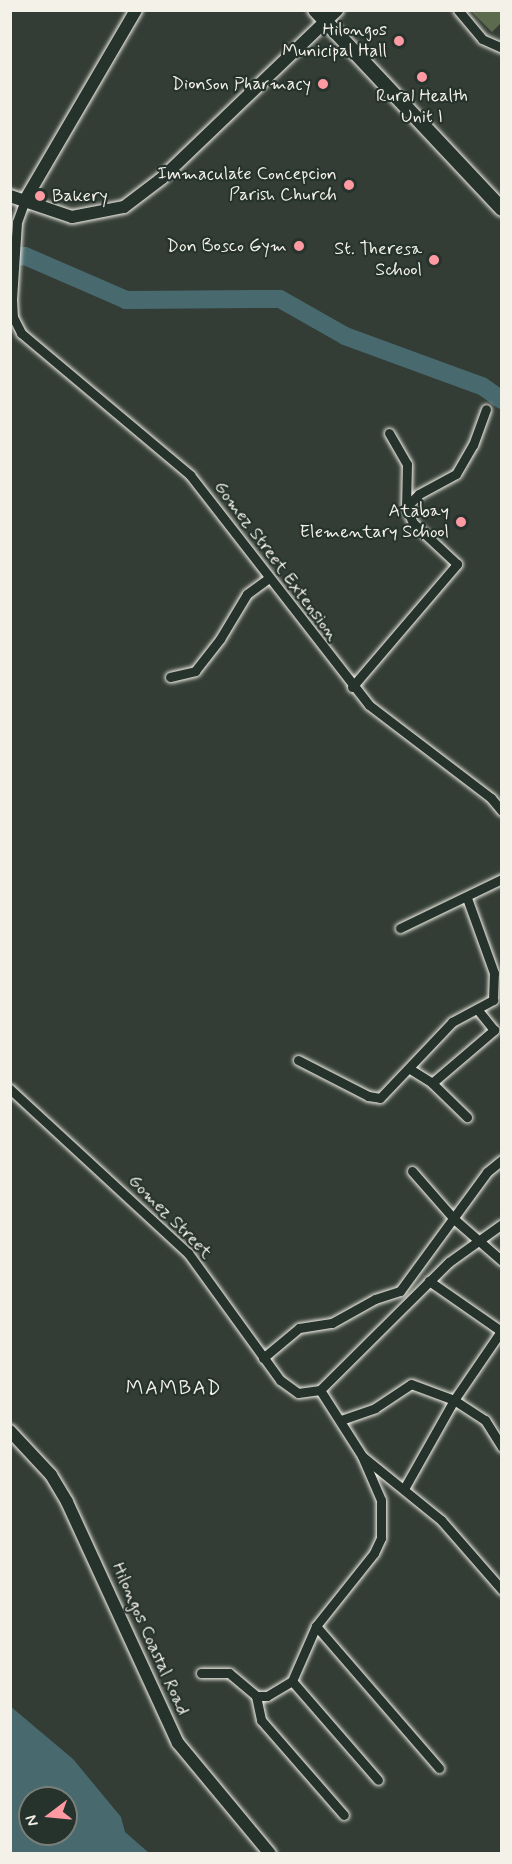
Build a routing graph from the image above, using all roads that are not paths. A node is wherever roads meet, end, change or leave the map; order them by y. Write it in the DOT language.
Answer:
graph roads {
  1 [pos="136,10"];
  2 [pos="315,10"];
  3 [pos="337,10"];
  4 [pos="458,10"];
  5 [pos="325,22"];
  6 [pos="500,44"];
  7 [pos="10,196"];
  8 [pos="25,200"];
  9 [pos="501,209"];
  10 [pos="21,333"];
  11 [pos="10,338"];
  12 [pos="486,409"];
  13 [pos="389,433"];
  14 [pos="406,507"];
  15 [pos="268,579"];
  16 [pos="170,677"];
  17 [pos="352,687"];
  18 [pos="501,811"];
  19 [pos="501,879"];
  20 [pos="467,898"];
  21 [pos="400,928"];
  22 [pos="498,972"];
  23 [pos="477,1010"];
  24 [pos="298,1060"];
  25 [pos="410,1069"];
  26 [pos="432,1083"];
  27 [pos="10,1089"];
  28 [pos="467,1117"];
  29 [pos="501,1160"];
  30 [pos="412,1171"];
  31 [pos="454,1219"];
  32 [pos="501,1224"];
  33 [pos="476,1241"];
  34 [pos="501,1261"];
  35 [pos="429,1281"];
  36 [pos="501,1330"];
  37 [pos="263,1358"];
  38 [pos="320,1390"];
  39 [pos="454,1400"];
  40 [pos="341,1420"];
  41 [pos="10,1431"];
  42 [pos="501,1447"];
  43 [pos="362,1456"];
  44 [pos="405,1487"];
  45 [pos="501,1590"];
  46 [pos="316,1626"];
  47 [pos="201,1673"];
  48 [pos="292,1681"];
  49 [pos="256,1696"];
  50 [pos="439,1768"];
  51 [pos="378,1780"];
  52 [pos="344,1815"];
  53 [pos="270,1854"];
  1 -- 8 [label="street"];
  2 -- 5 [label="main road"];
  3 -- 5 [label="street"];
  4 -- 6 [label="street"];
  5 -- 8 [label="street"];
  5 -- 9 [label="main road"];
  7 -- 8 [label="street"];
  8 -- 10 [label="street"];
  10 -- 11 [label="street"];
  10 -- 15 [label="street, Gomez Street Extension"];
  12 -- 14 [label="street"];
  13 -- 14 [label="street"];
  14 -- 17 [label="street"];
  15 -- 16 [label="street"];
  15 -- 17 [label="street, Gomez Street Extension"];
  17 -- 18 [label="street, Gomez Street Extension"];
  19 -- 20 [label="street"];
  20 -- 21 [label="street"];
  20 -- 22 [label="street"];
  22 -- 23 [label="street"];
  23 -- 25 [label="street"];
  23 -- 26 [label="street"];
  24 -- 25 [label="street"];
  25 -- 26 [label="street"];
  26 -- 28 [label="street"];
  27 -- 37 [label="street, Gomez Street"];
  29 -- 31 [label="street"];
  30 -- 31 [label="street"];
  31 -- 33 [label="street"];
  31 -- 37 [label="street"];
  32 -- 33 [label="street"];
  33 -- 34 [label="street"];
  33 -- 35 [label="street"];
  35 -- 36 [label="street"];
  35 -- 38 [label="street"];
  36 -- 39 [label="street"];
  37 -- 38 [label="street, Gomez Street"];
  38 -- 40 [label="street"];
  39 -- 40 [label="street"];
  39 -- 42 [label="street"];
  39 -- 44 [label="street"];
  40 -- 43 [label="street"];
  41 -- 53 [label="street, Hilongos Coastal Road"];
  43 -- 44 [label="street"];
  43 -- 46 [label="street"];
  44 -- 45 [label="street"];
  46 -- 48 [label="street"];
  46 -- 50 [label="street"];
  47 -- 49 [label="street"];
  48 -- 49 [label="street"];
  48 -- 51 [label="street"];
  49 -- 52 [label="street"];
}
